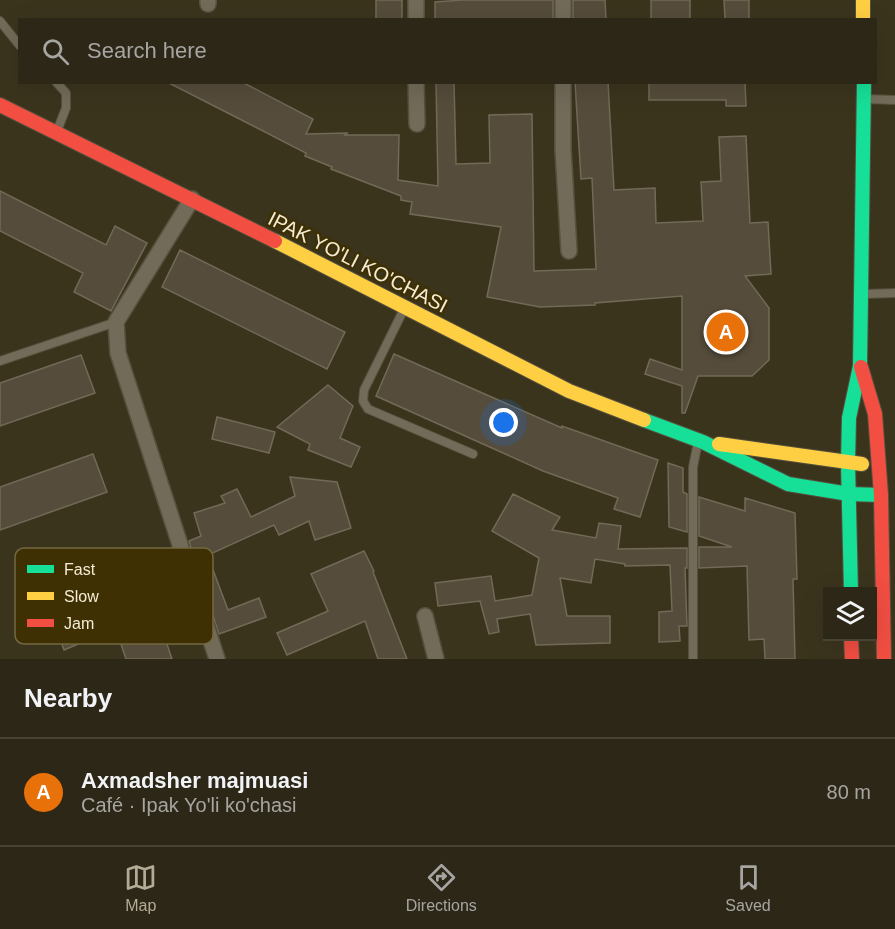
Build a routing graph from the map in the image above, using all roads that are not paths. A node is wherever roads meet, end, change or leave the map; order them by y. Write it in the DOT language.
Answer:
graph roads {
  1 [pos="416,0"];
  2 [pos="563,0"];
  3 [pos="863,0"];
  4 [pos="416,18"];
  5 [pos="563,18"];
  6 [pos="863,18"];
  7 [pos="0,21"];
  8 [pos="18,44"];
  9 [pos="58,84"];
  10 [pos="416,84"];
  11 [pos="563,84"];
  12 [pos="864,84"];
  13 [pos="864,99"];
  14 [pos="895,100"];
  15 [pos="0,105"];
  16 [pos="417,124"];
  17 [pos="56,133"];
  18 [pos="192,199"];
  19 [pos="569,251"];
  20 [pos="895,293"];
  21 [pos="861,294"];
  22 [pos="405,307"];
  23 [pos="116,322"];
  24 [pos="0,361"];
  25 [pos="860,366"];
  26 [pos="700,441"];
  27 [pos="473,454"];
  28 [pos="848,463"];
  29 [pos="879,464"];
  30 [pos="849,494"];
  31 [pos="888,495"];
  32 [pos="181,548"];
  33 [pos="851,587"];
  34 [pos="424,616"];
  35 [pos="851,641"];
  36 [pos="212,644"];
  37 [pos="217,659"];
  38 [pos="436,659"];
  39 [pos="693,659"];
  40 [pos="852,659"];
  41 [pos="884,659"];
  1 -- 4 [label="street"];
  2 -- 5 [label="street"];
  3 -- 6 [label="main road"];
  7 -- 8 [label="lane"];
  9 -- 17 [label="lane"];
  10 -- 16 [label="street"];
  11 -- 19 [label="street"];
  12 -- 13 [label="main road"];
  13 -- 14 [label="lane"];
  13 -- 21 [label="main road"];
  15 -- 17 [label="main road, IPAK YO'LI KO'CHASI"];
  17 -- 18 [label="main road, IPAK YO'LI KO'CHASI"];
  18 -- 22 [label="main road, IPAK YO'LI KO'CHASI"];
  18 -- 23 [label="street"];
  20 -- 21 [label="lane"];
  21 -- 25 [label="main road"];
  22 -- 26 [label="main road, IPAK YO'LI KO'CHASI"];
  22 -- 27 [label="lane"];
  23 -- 24 [label="lane"];
  23 -- 32 [label="street"];
  25 -- 28 [label="main road"];
  25 -- 29 [label="main road"];
  26 -- 28 [label="main road, IPAK YO'LI KO'CHASI"];
  26 -- 30 [label="main road, IPAK YO'LI KO'CHASI"];
  26 -- 39 [label="lane"];
  28 -- 29 [label="main road, IPAK YO'LI KO'CHASI"];
  28 -- 30 [label="main road"];
  29 -- 31 [label="main road"];
  30 -- 31 [label="main road, IPAK YO'LI KO'CHASI"];
  30 -- 33 [label="main road"];
  31 -- 41 [label="main road"];
  34 -- 38 [label="street"];
  35 -- 40 [label="main road"];
  36 -- 37 [label="street"];
}
